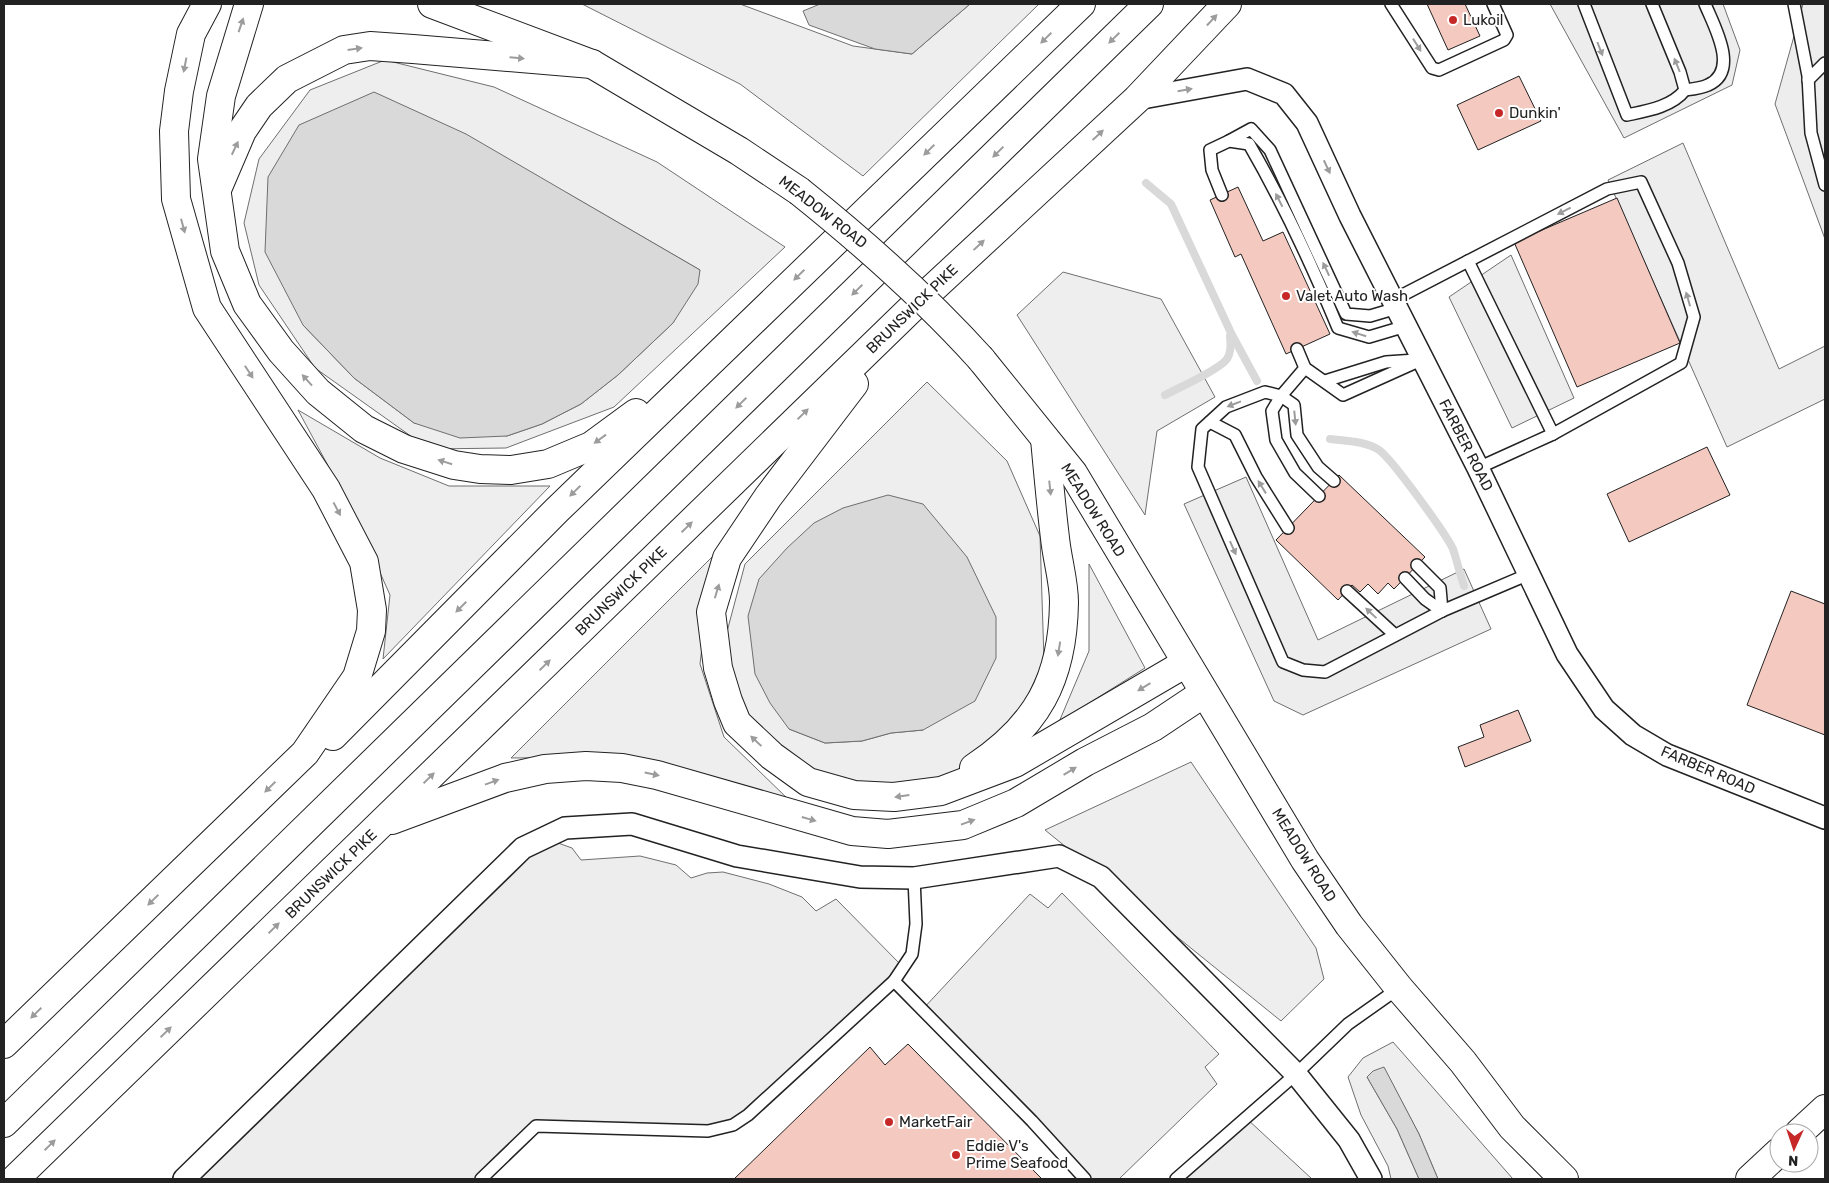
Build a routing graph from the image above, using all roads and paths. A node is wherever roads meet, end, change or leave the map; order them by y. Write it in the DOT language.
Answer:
graph roads {
  1 [pos="186,4"];
  2 [pos="207,4"];
  3 [pos="248,4"];
  4 [pos="432,4"];
  5 [pos="1081,4"];
  6 [pos="1149,4"];
  7 [pos="1227,4"];
  8 [pos="1391,4"];
  9 [pos="1493,4"];
  10 [pos="1584,4"];
  11 [pos="1652,4"];
  12 [pos="1706,4"];
  13 [pos="1794,4"];
  14 [pos="191,34"];
  15 [pos="1825,63"];
  16 [pos="592,64"];
  17 [pos="1808,80"];
  18 [pos="1685,90"];
  19 [pos="1138,99"];
  20 [pos="1229,141"];
  21 [pos="1821,149"];
  22 [pos="1825,185"];
  23 [pos="216,193"];
  24 [pos="1222,195"];
  25 [pos="1468,261"];
  26 [pos="918,302"];
  27 [pos="1399,312"];
  28 [pos="724,348"];
  29 [pos="1297,349"];
  30 [pos="1423,359"];
  31 [pos="1305,368"];
  32 [pos="1326,381"];
  33 [pos="1281,396"];
  34 [pos="1210,422"];
  35 [pos="1553,434"];
  36 [pos="1045,439"];
  37 [pos="1478,468"];
  38 [pos="1334,481"];
  39 [pos="1319,496"];
  40 [pos="1288,528"];
  41 [pos="1417,565"];
  42 [pos="1529,574"];
  43 [pos="1405,578"];
  44 [pos="1347,591"];
  45 [pos="1442,611"];
  46 [pos="1395,635"];
  47 [pos="1186,662"];
  48 [pos="1204,694"];
  49 [pos="304,753"];
  50 [pos="941,790"];
  51 [pos="1825,818"];
  52 [pos="381,824"];
  53 [pos="914,878"];
  54 [pos="894,981"];
  55 [pos="1399,988"];
  56 [pos="4,1044"];
  57 [pos="1296,1074"];
  58 [pos="1825,1109"];
  59 [pos="4,1123"];
  60 [pos="1810,1123"];
  61 [pos="1769,1161"];
  62 [pos="15,1179"];
  63 [pos="184,1179"];
  64 [pos="481,1179"];
  65 [pos="1085,1179"];
  66 [pos="1176,1179"];
  67 [pos="1371,1179"];
  68 [pos="1564,1179"];
  69 [pos="1750,1179"];
  1 -- 14 [label="main road"];
  2 -- 14 [label="main road"];
  23 -- 3 [label="main road, one-way"];
  4 -- 16 [label="main road, MEADOW ROAD"];
  5 -- 28 [label="main road, one-way"];
  6 -- 59 [label="main road, one-way"];
  19 -- 7 [label="main road, BRUNSWICK PIKE, one-way"];
  8 -- 9 [label="lane, one-way"];
  10 -- 18 [label="lane, one-way"];
  18 -- 11 [label="lane, one-way"];
  12 -- 18 [label="lane"];
  13 -- 17 [label="lane"];
  14 -- 49 [label="main road, one-way"];
  15 -- 17 [label="lane"];
  23 -- 16 [label="main road, one-way"];
  16 -- 36 [label="main road, MEADOW ROAD, bridge"];
  17 -- 21 [label="lane"];
  26 -- 19 [label="main road, BRUNSWICK PIKE, one-way"];
  19 -- 27 [label="street, FARBER ROAD, one-way"];
  20 -- 24 [label="lane"];
  27 -- 20 [label="lane, one-way"];
  27 -- 20 [label="lane, one-way"];
  21 -- 22 [label="lane"];
  28 -- 23 [label="main road, one-way"];
  25 -- 27 [label="lane"];
  25 -- 35 [label="lane"];
  35 -- 25 [label="lane, one-way"];
  50 -- 26 [label="main road, one-way"];
  52 -- 26 [label="main road, BRUNSWICK PIKE, one-way"];
  27 -- 30 [label="street, FARBER ROAD"];
  28 -- 49 [label="main road, one-way"];
  29 -- 31 [label="lane"];
  30 -- 32 [label="lane"];
  30 -- 32 [label="lane"];
  30 -- 37 [label="street, FARBER ROAD"];
  31 -- 32 [label="lane"];
  31 -- 33 [label="lane"];
  33 -- 34 [label="lane, one-way"];
  33 -- 38 [label="lane, one-way"];
  33 -- 39 [label="lane"];
  40 -- 34 [label="lane, one-way"];
  34 -- 46 [label="lane, one-way"];
  35 -- 37 [label="lane"];
  36 -- 47 [label="main road, MEADOW ROAD"];
  36 -- 50 [label="main road, one-way"];
  37 -- 42 [label="street, FARBER ROAD"];
  41 -- 45 [label="lane"];
  42 -- 45 [label="lane"];
  42 -- 51 [label="street, FARBER ROAD"];
  43 -- 45 [label="lane"];
  46 -- 44 [label="lane, one-way"];
  45 -- 46 [label="lane"];
  47 -- 48 [label="main road, MEADOW ROAD"];
  47 -- 50 [label="main road, one-way"];
  52 -- 48 [label="main road, one-way"];
  48 -- 55 [label="main road, MEADOW ROAD"];
  49 -- 56 [label="main road, one-way"];
  62 -- 52 [label="main road, BRUNSWICK PIKE, one-way"];
  53 -- 54 [label="lane"];
  53 -- 57 [label="street"];
  53 -- 63 [label="street"];
  54 -- 64 [label="lane"];
  54 -- 65 [label="lane"];
  55 -- 57 [label="lane"];
  55 -- 68 [label="main road, MEADOW ROAD"];
  57 -- 66 [label="lane"];
  57 -- 67 [label="street"];
  58 -- 60 [label="main road"];
  61 -- 69 [label="main road"];
}
